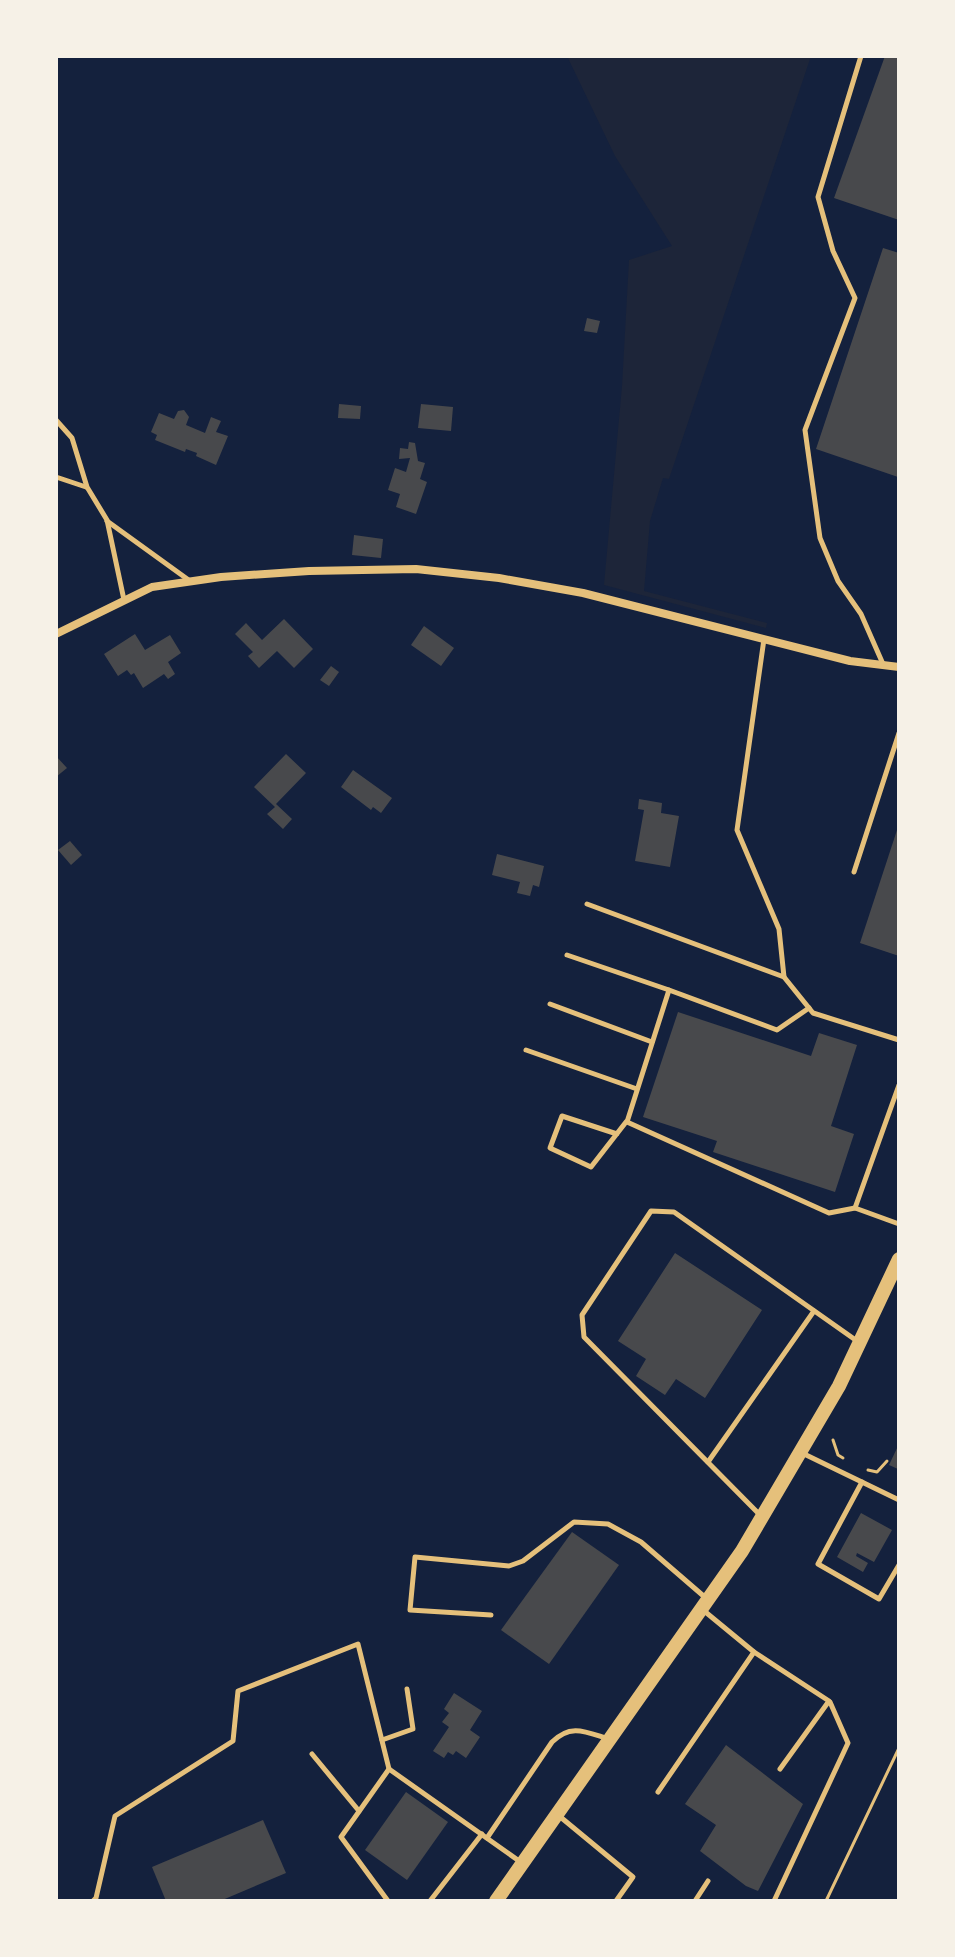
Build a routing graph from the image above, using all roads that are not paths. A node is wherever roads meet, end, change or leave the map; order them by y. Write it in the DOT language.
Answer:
graph roads {
  1 [pos="861,56"];
  2 [pos="56,420"];
  3 [pos="56,477"];
  4 [pos="87,487"];
  5 [pos="107,520"];
  6 [pos="190,581"];
  7 [pos="124,601"];
  8 [pos="56,634"];
  9 [pos="764,638"];
  10 [pos="883,665"];
  11 [pos="899,667"];
  12 [pos="899,733"];
  13 [pos="854,872"];
  14 [pos="587,904"];
  15 [pos="567,955"];
  16 [pos="784,977"];
  17 [pos="669,990"];
  18 [pos="550,1004"];
  19 [pos="809,1008"];
  20 [pos="899,1040"];
  21 [pos="652,1042"];
  22 [pos="526,1050"];
  23 [pos="899,1085"];
  24 [pos="637,1089"];
  25 [pos="627,1122"];
  26 [pos="617,1134"];
  27 [pos="855,1208"];
  28 [pos="899,1224"];
  29 [pos="899,1259"];
  30 [pos="814,1311"];
  31 [pos="860,1343"];
  32 [pos="801,1452"];
  33 [pos="708,1462"];
  34 [pos="862,1482"];
  35 [pos="899,1500"];
  36 [pos="763,1517"];
  37 [pos="899,1565"];
  38 [pos="705,1605"];
  39 [pos="491,1615"];
  40 [pos="754,1652"];
  41 [pos="407,1689"];
  42 [pos="829,1701"];
  43 [pos="610,1739"];
  44 [pos="382,1740"];
  45 [pos="312,1754"];
  46 [pos="389,1769"];
  47 [pos="780,1769"];
  48 [pos="658,1792"];
  49 [pos="359,1811"];
  50 [pos="558,1814"];
  51 [pos="484,1836"];
  52 [pos="523,1863"];
  53 [pos="708,1881"];
  54 [pos="96,1900"];
  55 [pos="388,1901"];
  56 [pos="430,1901"];
  57 [pos="496,1901"];
  58 [pos="616,1901"];
  59 [pos="695,1901"];
  60 [pos="774,1901"];
  1 -- 10 [label="lane"];
  2 -- 4 [label="lane"];
  3 -- 4 [label="lane"];
  4 -- 5 [label="lane"];
  5 -- 6 [label="lane"];
  5 -- 7 [label="lane"];
  6 -- 7 [label="street"];
  6 -- 9 [label="street"];
  7 -- 8 [label="street"];
  9 -- 10 [label="street"];
  9 -- 16 [label="lane"];
  10 -- 11 [label="street"];
  12 -- 13 [label="lane"];
  14 -- 16 [label="lane"];
  15 -- 17 [label="lane"];
  16 -- 19 [label="lane"];
  17 -- 19 [label="lane"];
  17 -- 21 [label="lane"];
  18 -- 21 [label="lane"];
  19 -- 20 [label="lane"];
  21 -- 24 [label="lane"];
  22 -- 24 [label="lane"];
  23 -- 27 [label="lane"];
  24 -- 25 [label="lane"];
  25 -- 26 [label="lane"];
  25 -- 27 [label="lane"];
  26 -- 26 [label="lane"];
  27 -- 28 [label="lane"];
  29 -- 31 [label="main road"];
  30 -- 31 [label="lane"];
  30 -- 33 [label="lane"];
  30 -- 33 [label="lane"];
  31 -- 32 [label="main road"];
  32 -- 34 [label="lane"];
  32 -- 36 [label="main road"];
  33 -- 36 [label="lane"];
  34 -- 35 [label="lane"];
  34 -- 37 [label="lane"];
  36 -- 38 [label="main road"];
  38 -- 39 [label="lane"];
  38 -- 40 [label="lane"];
  38 -- 43 [label="main road"];
  40 -- 42 [label="lane"];
  40 -- 48 [label="lane"];
  41 -- 44 [label="lane"];
  42 -- 47 [label="lane"];
  42 -- 60 [label="lane"];
  43 -- 50 [label="main road"];
  43 -- 51 [label="lane"];
  44 -- 46 [label="lane"];
  44 -- 54 [label="lane"];
  45 -- 49 [label="lane"];
  46 -- 49 [label="lane"];
  46 -- 51 [label="lane"];
  49 -- 55 [label="lane"];
  50 -- 52 [label="main road"];
  50 -- 58 [label="lane"];
  51 -- 52 [label="lane"];
  51 -- 56 [label="lane"];
  52 -- 57 [label="main road"];
  53 -- 59 [label="lane"];
}
